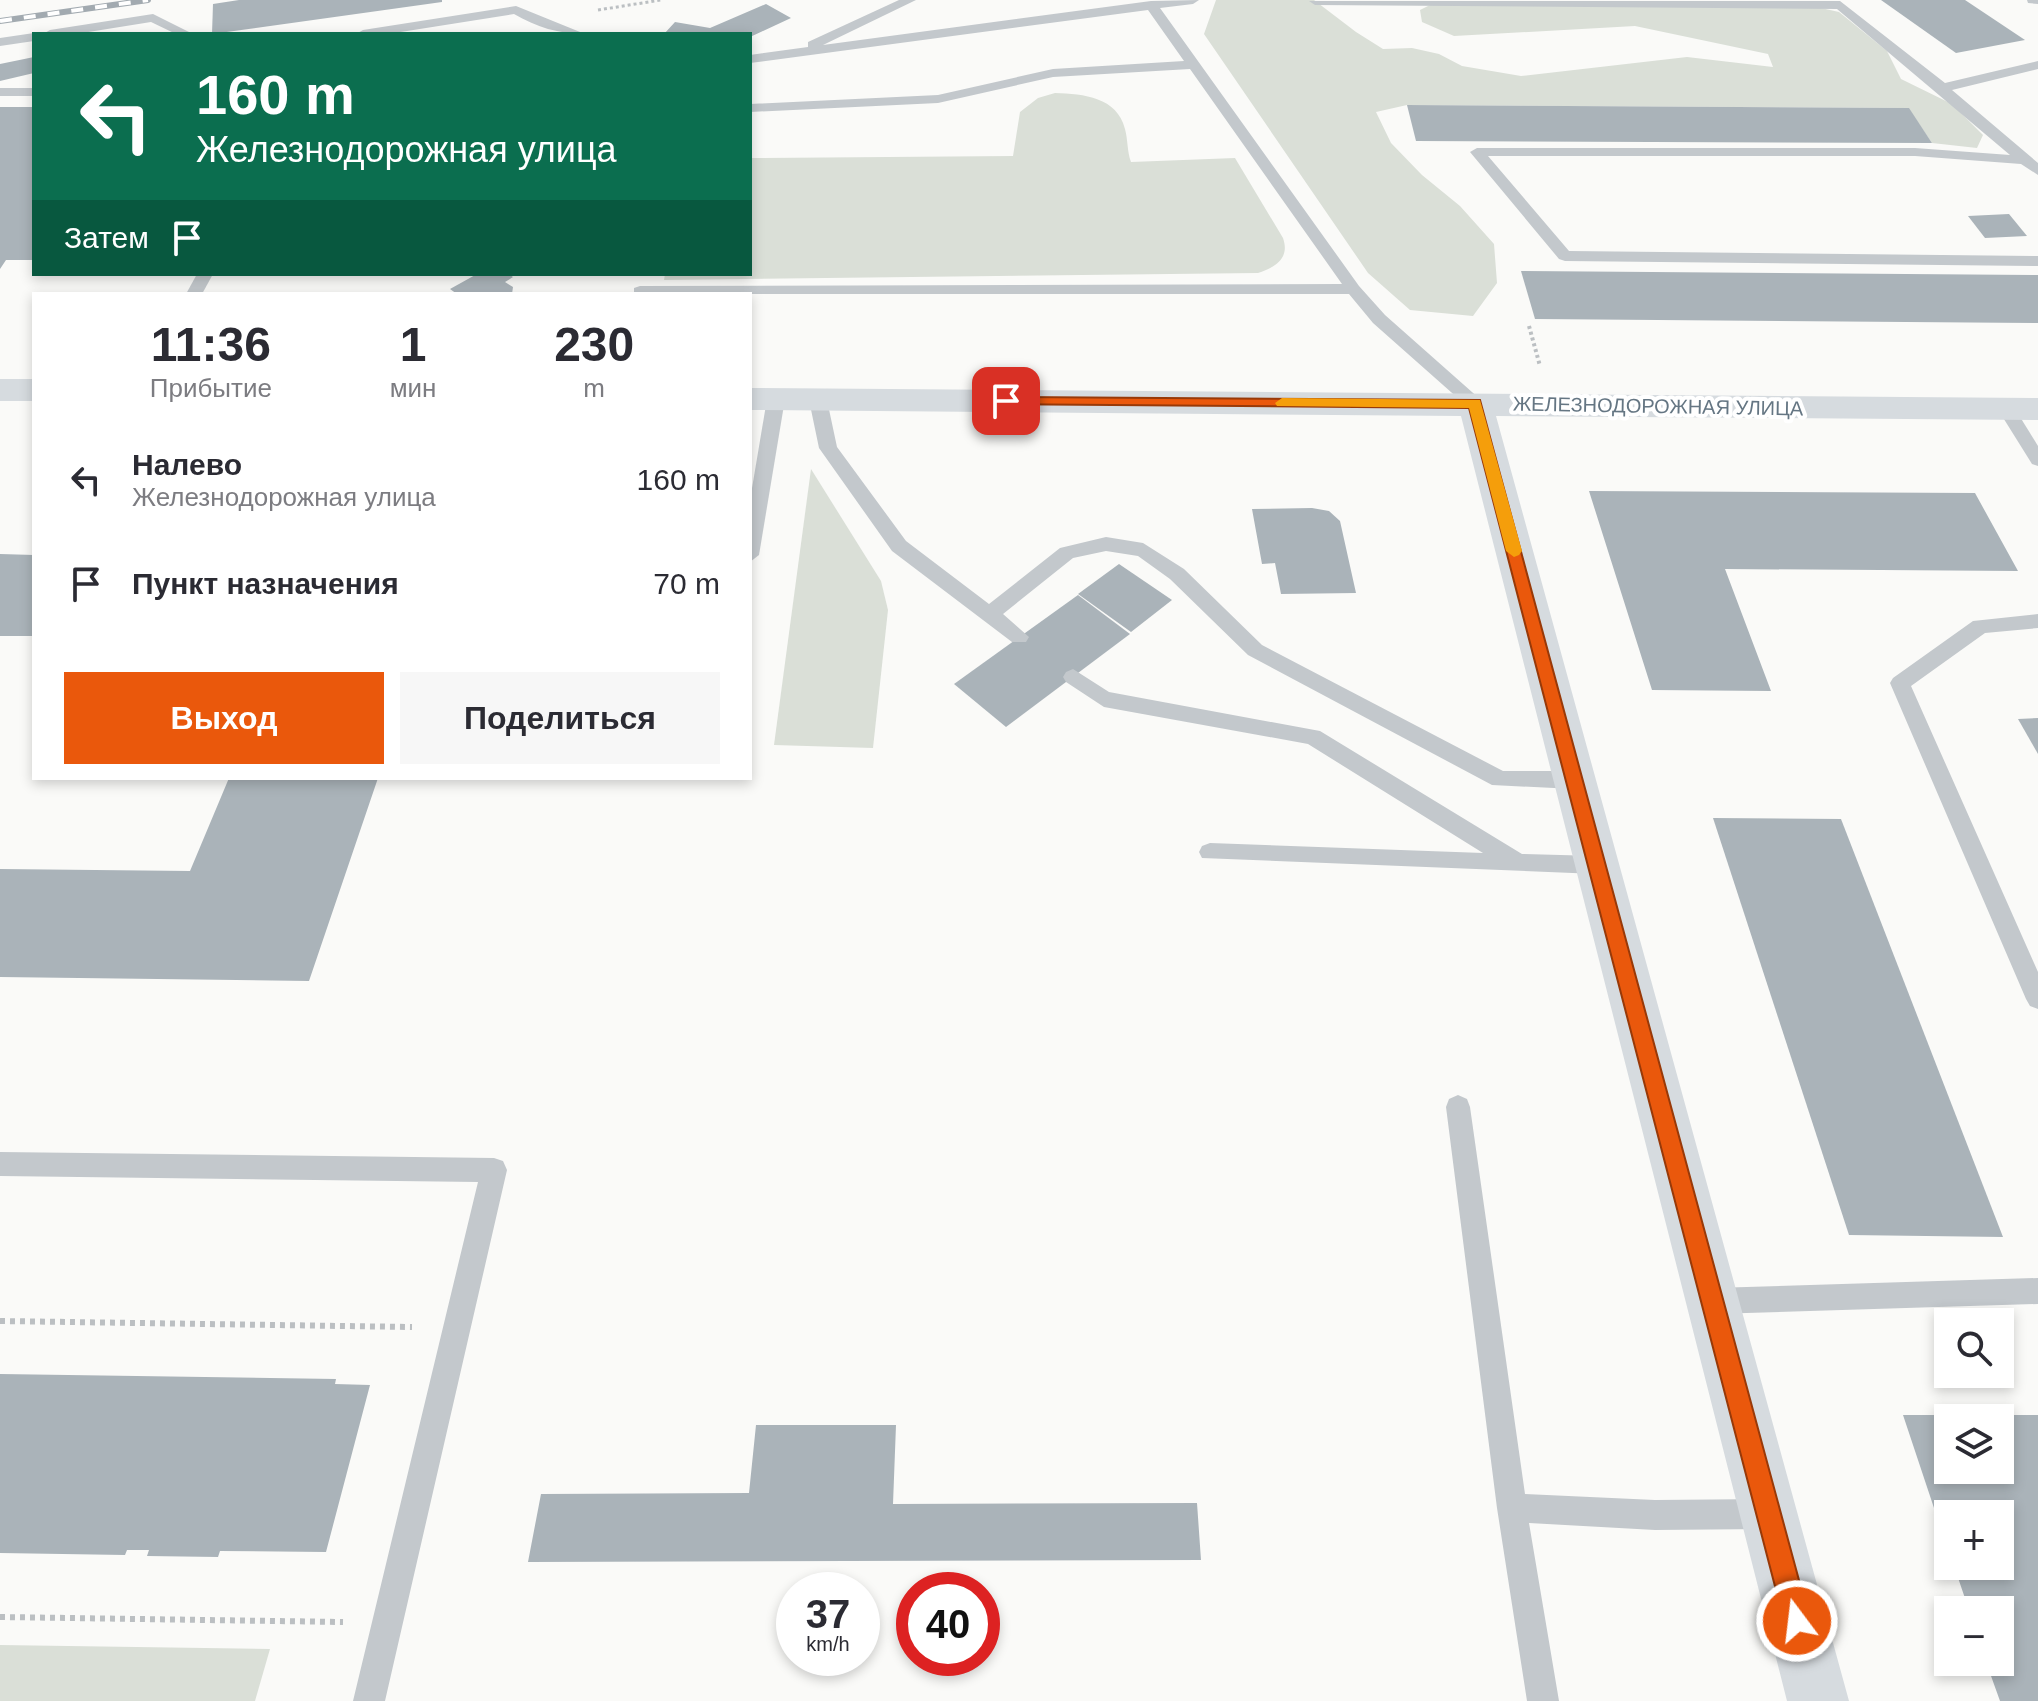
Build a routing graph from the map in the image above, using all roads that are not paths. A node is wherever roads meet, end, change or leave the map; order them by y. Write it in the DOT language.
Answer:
graph roads {
  1 [pos="910,0"];
  2 [pos="1193,0"];
  3 [pos="1315,1"];
  4 [pos="1151,5"];
  5 [pos="63,32"];
  6 [pos="182,32"];
  7 [pos="376,32"];
  8 [pos="572,32"];
  9 [pos="32,37"];
  10 [pos="0,42"];
  11 [pos="792,54"];
  12 [pos="752,59"];
  13 [pos="1193,65"];
  14 [pos="2038,65"];
  15 [pos="1942,88"];
  16 [pos="0,92"];
  17 [pos="32,92"];
  18 [pos="752,108"];
  19 [pos="2025,160"];
  20 [pos="2038,171"];
  21 [pos="2038,261"];
  22 [pos="1353,289"];
  23 [pos="752,292"];
  24 [pos="0,390"];
  25 [pos="32,390"];
  26 [pos="763,399"];
  27 [pos="818,400"];
  28 [pos="1475,404"];
  29 [pos="2022,408"];
  30 [pos="2038,460"];
  31 [pos="752,531"];
  32 [pos="990,614"];
  33 [pos="2038,621"];
  34 [pos="1019,637"];
  35 [pos="1073,677"];
  36 [pos="1574,780"];
  37 [pos="1210,852"];
  38 [pos="1518,863"];
  39 [pos="1597,865"];
  40 [pos="2029,957"];
  41 [pos="2038,999"];
  42 [pos="1458,1107"];
  43 [pos="0,1164"];
  44 [pos="2038,1291"];
  45 [pos="1713,1301"];
  46 [pos="1512,1508"];
  47 [pos="1769,1514"];
  48 [pos="369,1701"];
  49 [pos="1543,1701"];
  50 [pos="1818,1701"];
  1 -- 11 [label="lane"];
  2 -- 4 [label="lane"];
  3 -- 15 [label="lane"];
  4 -- 11 [label="lane"];
  4 -- 13 [label="lane"];
  5 -- 6 [label="lane"];
  7 -- 8 [label="lane"];
  9 -- 10 [label="lane"];
  11 -- 12 [label="lane"];
  13 -- 18 [label="lane"];
  13 -- 22 [label="lane"];
  14 -- 15 [label="lane"];
  15 -- 19 [label="lane"];
  16 -- 17 [label="lane"];
  19 -- 20 [label="lane"];
  19 -- 21 [label="lane"];
  22 -- 23 [label="lane"];
  22 -- 28 [label="lane"];
  24 -- 25 [label="main road"];
  26 -- 27 [label="main road, ЖЕЛЕЗНОДОРОЖНАЯ УЛИЦА"];
  26 -- 31 [label="lane"];
  27 -- 28 [label="main road, ЖЕЛЕЗНОДОРОЖНАЯ УЛИЦА"];
  27 -- 32 [label="lane"];
  28 -- 29 [label="main road, ЖЕЛЕЗНОДОРОЖНАЯ УЛИЦА"];
  28 -- 36 [label="main road"];
  29 -- 30 [label="lane"];
  32 -- 34 [label="lane"];
  32 -- 36 [label="lane"];
  33 -- 40 [label="lane"];
  35 -- 38 [label="lane"];
  36 -- 39 [label="main road"];
  37 -- 38 [label="lane"];
  38 -- 39 [label="lane"];
  39 -- 45 [label="main road"];
  40 -- 41 [label="lane"];
  42 -- 46 [label="lane"];
  43 -- 48 [label="lane"];
  44 -- 45 [label="lane"];
  45 -- 47 [label="main road"];
  46 -- 47 [label="lane"];
  46 -- 49 [label="lane"];
  47 -- 50 [label="main road"];
}
